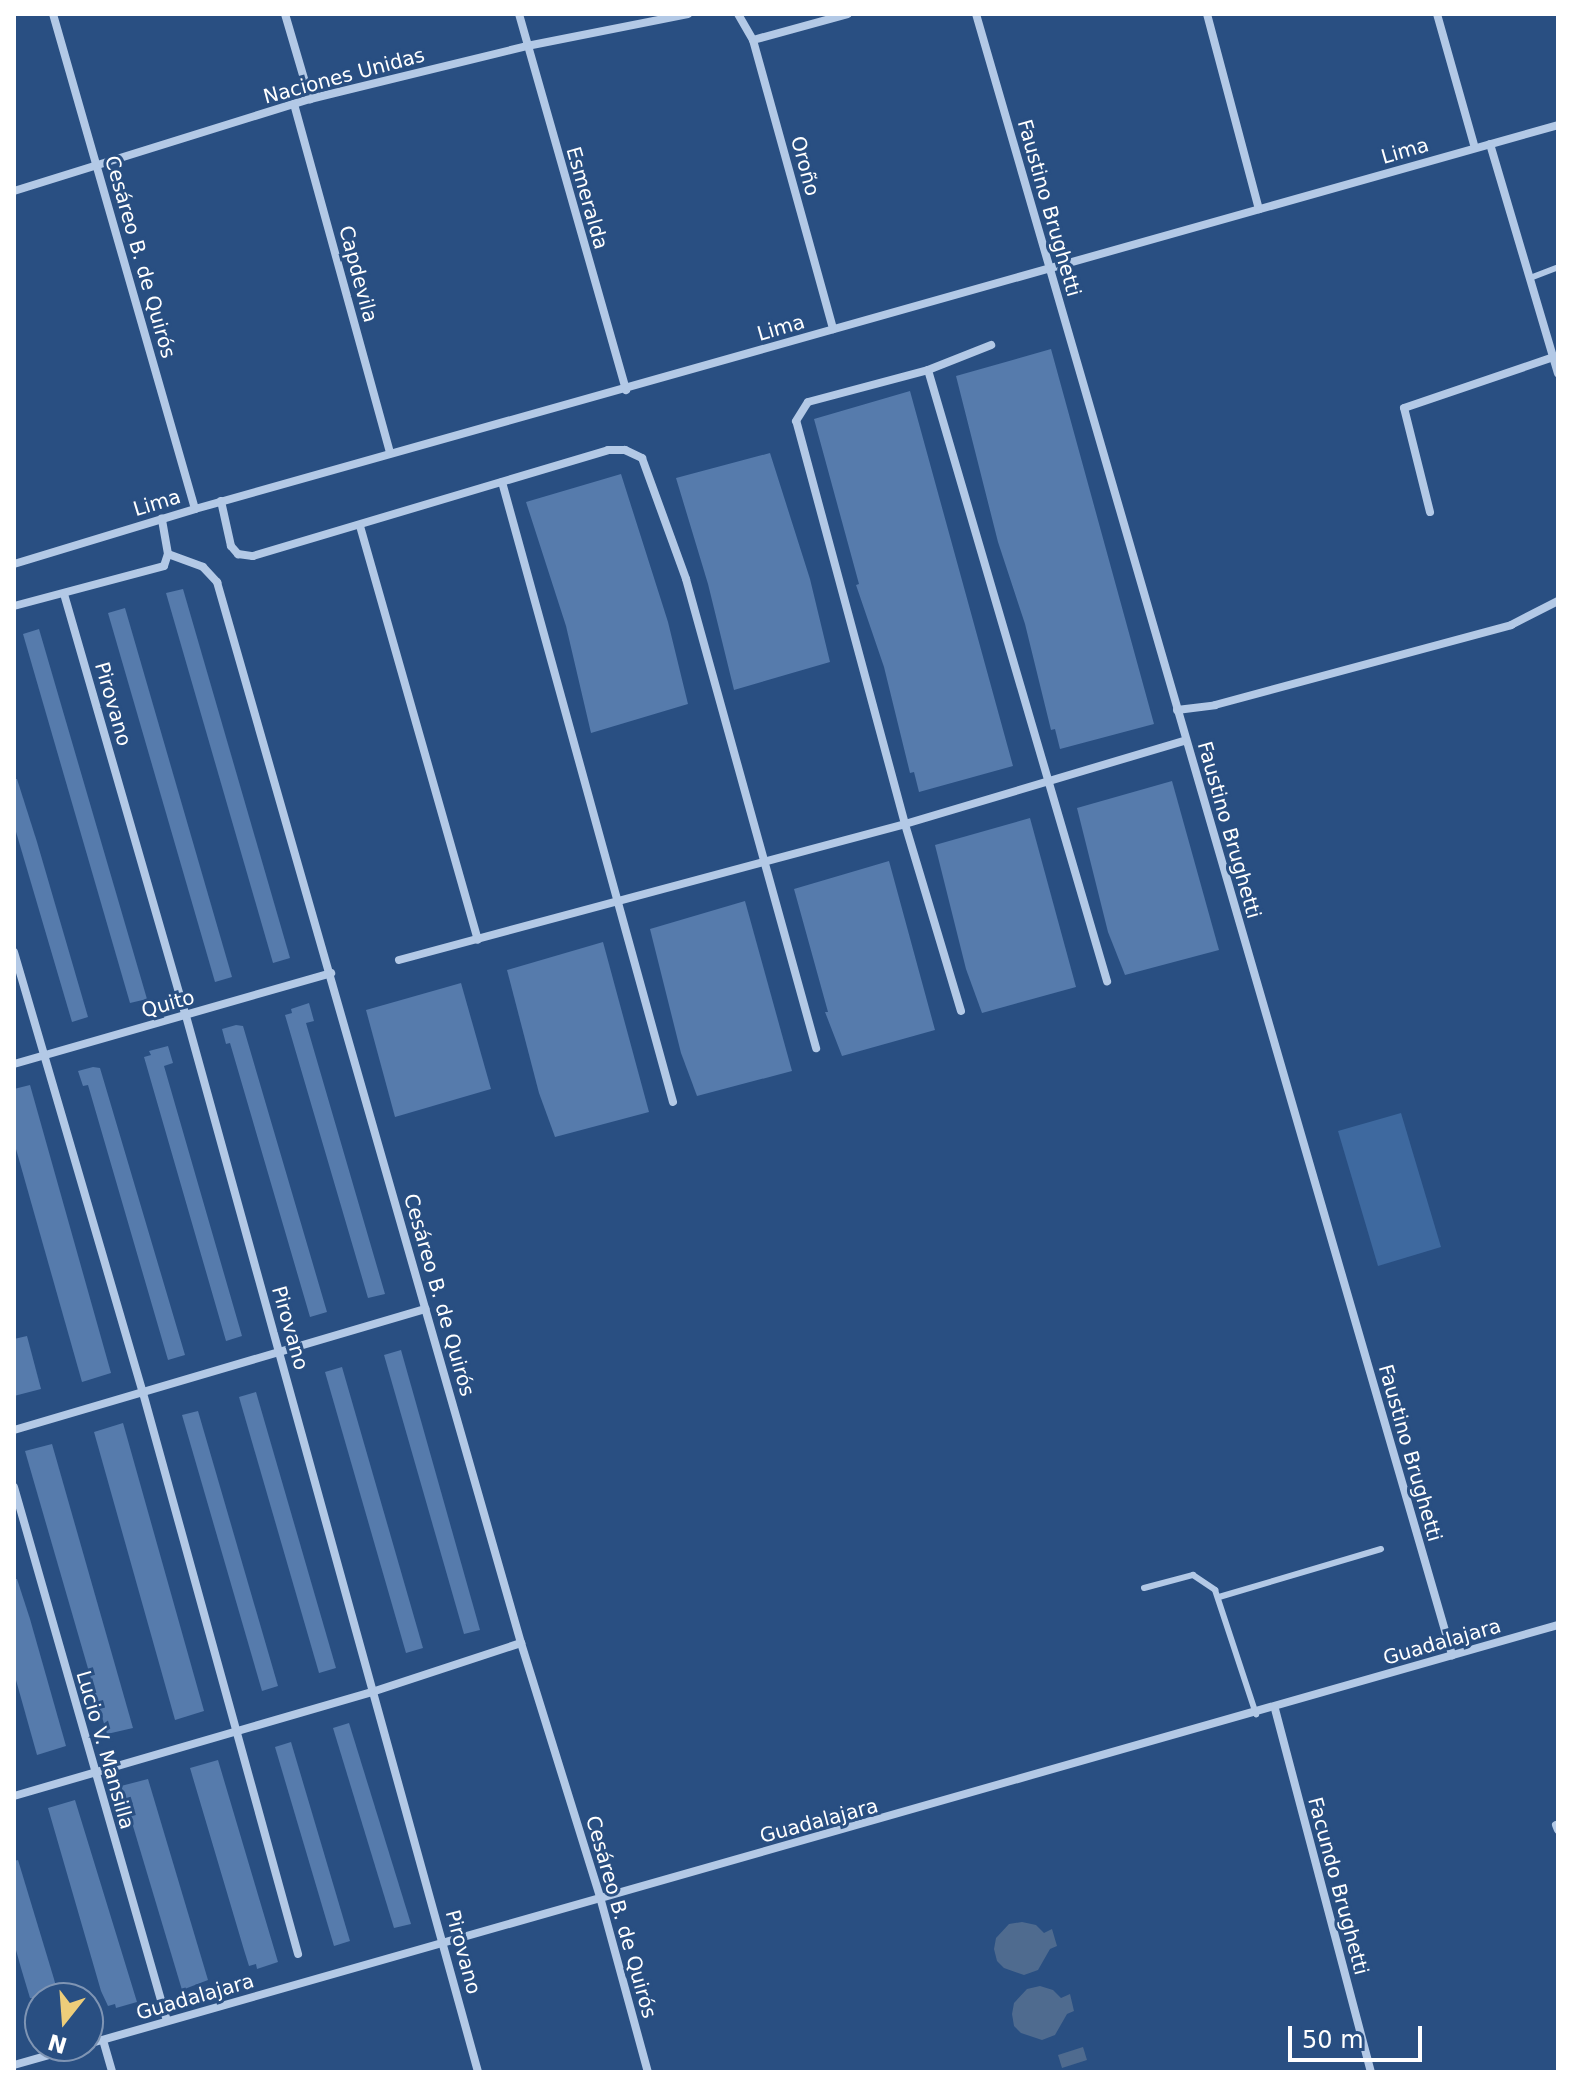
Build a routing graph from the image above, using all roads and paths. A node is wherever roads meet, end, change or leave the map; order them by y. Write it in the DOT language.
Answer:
graph roads {
  1 [pos="53,14"];
  2 [pos="285,14"];
  3 [pos="519,14"];
  4 [pos="688,14"];
  5 [pos="738,14"];
  6 [pos="848,14"];
  7 [pos="976,14"];
  8 [pos="1207,14"];
  9 [pos="1437,14"];
  10 [pos="753,40"];
  11 [pos="527,46"];
  12 [pos="310,99"];
  13 [pos="294,104"];
  14 [pos="1558,125"];
  15 [pos="1490,144"];
  16 [pos="1475,148"];
  17 [pos="98,165"];
  18 [pos="14,191"];
  19 [pos="1259,209"];
  20 [pos="1558,267"];
  21 [pos="1050,269"];
  22 [pos="1530,278"];
  23 [pos="833,329"];
  24 [pos="991,345"];
  25 [pos="1554,357"];
  26 [pos="928,370"];
  27 [pos="1558,373"];
  28 [pos="626,390"];
  29 [pos="390,453"];
  30 [pos="502,482"];
  31 [pos="221,501"];
  32 [pos="195,509"];
  33 [pos="1430,512"];
  34 [pos="162,519"];
  35 [pos="360,526"];
  36 [pos="168,554"];
  37 [pos="14,564"];
  38 [pos="64,594"];
  39 [pos="1558,601"];
  40 [pos="14,606"];
  41 [pos="1177,710"];
  42 [pos="1186,740"];
  43 [pos="1049,781"];
  44 [pos="905,824"];
  45 [pos="764,862"];
  46 [pos="618,902"];
  47 [pos="478,940"];
  48 [pos="14,952"];
  49 [pos="399,960"];
  50 [pos="331,973"];
  51 [pos="1107,981"];
  52 [pos="961,1011"];
  53 [pos="186,1016"];
  54 [pos="816,1048"];
  55 [pos="42,1056"];
  56 [pos="14,1064"];
  57 [pos="673,1102"];
  58 [pos="426,1309"];
  59 [pos="281,1353"];
  60 [pos="143,1393"];
  61 [pos="14,1430"];
  62 [pos="14,1487"];
  63 [pos="1381,1549"];
  64 [pos="1144,1588"];
  65 [pos="1219,1597"];
  66 [pos="1558,1625"];
  67 [pos="521,1643"];
  68 [pos="1452,1655"];
  69 [pos="375,1691"];
  70 [pos="1275,1709"];
  71 [pos="1256,1714"];
  72 [pos="238,1731"];
  73 [pos="95,1773"];
  74 [pos="14,1796"];
  75 [pos="600,1897"];
  76 [pos="444,1943"];
  77 [pos="298,1954"];
  78 [pos="167,2021"];
  79 [pos="104,2040"];
  80 [pos="104,2044"];
  81 [pos="112,2072"];
  82 [pos="478,2072"];
  83 [pos="648,2072"];
  84 [pos="1371,2072"];
  1 -- 17 [label="street, Cesáreo B. de Quirós"];
  2 -- 12 [label="street"];
  3 -- 11 [label="street, Esmeralda"];
  4 -- 11 [label="street, Naciones Unidas"];
  5 -- 10 [label="street, Oroño"];
  6 -- 10 [label="street"];
  7 -- 21 [label="street, Faustino Brughetti"];
  8 -- 19 [label="street"];
  9 -- 16 [label="street"];
  10 -- 23 [label="street, Oroño"];
  11 -- 12 [label="street, Naciones Unidas"];
  11 -- 28 [label="street, Esmeralda"];
  12 -- 13 [label="street, Naciones Unidas"];
  13 -- 17 [label="street, Naciones Unidas"];
  13 -- 29 [label="street, Capdevila"];
  14 -- 15 [label="street, Lima"];
  15 -- 16 [label="street, Lima"];
  15 -- 22 [label="street"];
  16 -- 19 [label="street, Lima"];
  17 -- 18 [label="street, Naciones Unidas"];
  17 -- 32 [label="street, Cesáreo B. de Quirós"];
  19 -- 21 [label="street, Lima"];
  20 -- 22 [label="lane"];
  21 -- 23 [label="street, Lima"];
  21 -- 41 [label="street, Faustino Brughetti"];
  22 -- 25 [label="street"];
  23 -- 28 [label="street, Lima"];
  24 -- 26 [label="street"];
  25 -- 27 [label="street"];
  25 -- 33 [label="street"];
  26 -- 43 [label="street"];
  26 -- 44 [label="street"];
  28 -- 29 [label="street, Lima"];
  29 -- 31 [label="street, Lima"];
  30 -- 35 [label="street"];
  30 -- 45 [label="street"];
  30 -- 46 [label="street"];
  31 -- 32 [label="street, Lima"];
  31 -- 35 [label="street"];
  32 -- 34 [label="street, Lima"];
  34 -- 36 [label="street"];
  34 -- 37 [label="street, Lima"];
  35 -- 47 [label="street"];
  36 -- 38 [label="street"];
  36 -- 50 [label="street, Cesáreo B. de Quirós"];
  38 -- 40 [label="street"];
  38 -- 53 [label="street, Pirovano"];
  39 -- 41 [label="street"];
  41 -- 42 [label="street, Faustino Brughetti"];
  42 -- 43 [label="street"];
  42 -- 68 [label="street, Faustino Brughetti"];
  43 -- 44 [label="street"];
  43 -- 51 [label="street"];
  44 -- 45 [label="street"];
  44 -- 52 [label="street"];
  45 -- 46 [label="street"];
  45 -- 54 [label="street"];
  46 -- 47 [label="street"];
  46 -- 57 [label="street"];
  47 -- 49 [label="street"];
  48 -- 55 [label="street"];
  50 -- 53 [label="street, Quito"];
  50 -- 58 [label="street, Cesáreo B. de Quirós"];
  53 -- 55 [label="street, Quito"];
  53 -- 59 [label="street, Pirovano"];
  55 -- 56 [label="street, Quito"];
  55 -- 60 [label="street"];
  58 -- 59 [label="street"];
  58 -- 67 [label="street, Cesáreo B. de Quirós"];
  59 -- 60 [label="street"];
  59 -- 69 [label="street, Pirovano"];
  60 -- 61 [label="street"];
  60 -- 72 [label="street"];
  62 -- 73 [label="street, Lucio V. Mansilla"];
  63 -- 65 [label="lane"];
  64 -- 65 [label="lane"];
  65 -- 71 [label="lane"];
  66 -- 68 [label="street, Guadalajara"];
  67 -- 69 [label="street"];
  67 -- 75 [label="street, Cesáreo B. de Quirós"];
  68 -- 70 [label="street, Guadalajara"];
  69 -- 72 [label="street"];
  69 -- 76 [label="street, Pirovano"];
  70 -- 71 [label="street, Guadalajara"];
  70 -- 84 [label="street, Facundo Brughetti"];
  71 -- 75 [label="street, Guadalajara"];
  72 -- 73 [label="street"];
  72 -- 77 [label="street"];
  73 -- 74 [label="street"];
  73 -- 78 [label="street, Lucio V. Mansilla"];
  75 -- 76 [label="street, Guadalajara"];
  75 -- 83 [label="street, Cesáreo B. de Quirós"];
  76 -- 78 [label="street, Guadalajara"];
  76 -- 82 [label="street, Pirovano"];
  78 -- 79 [label="street, Guadalajara"];
  80 -- 81 [label="street"];
}
